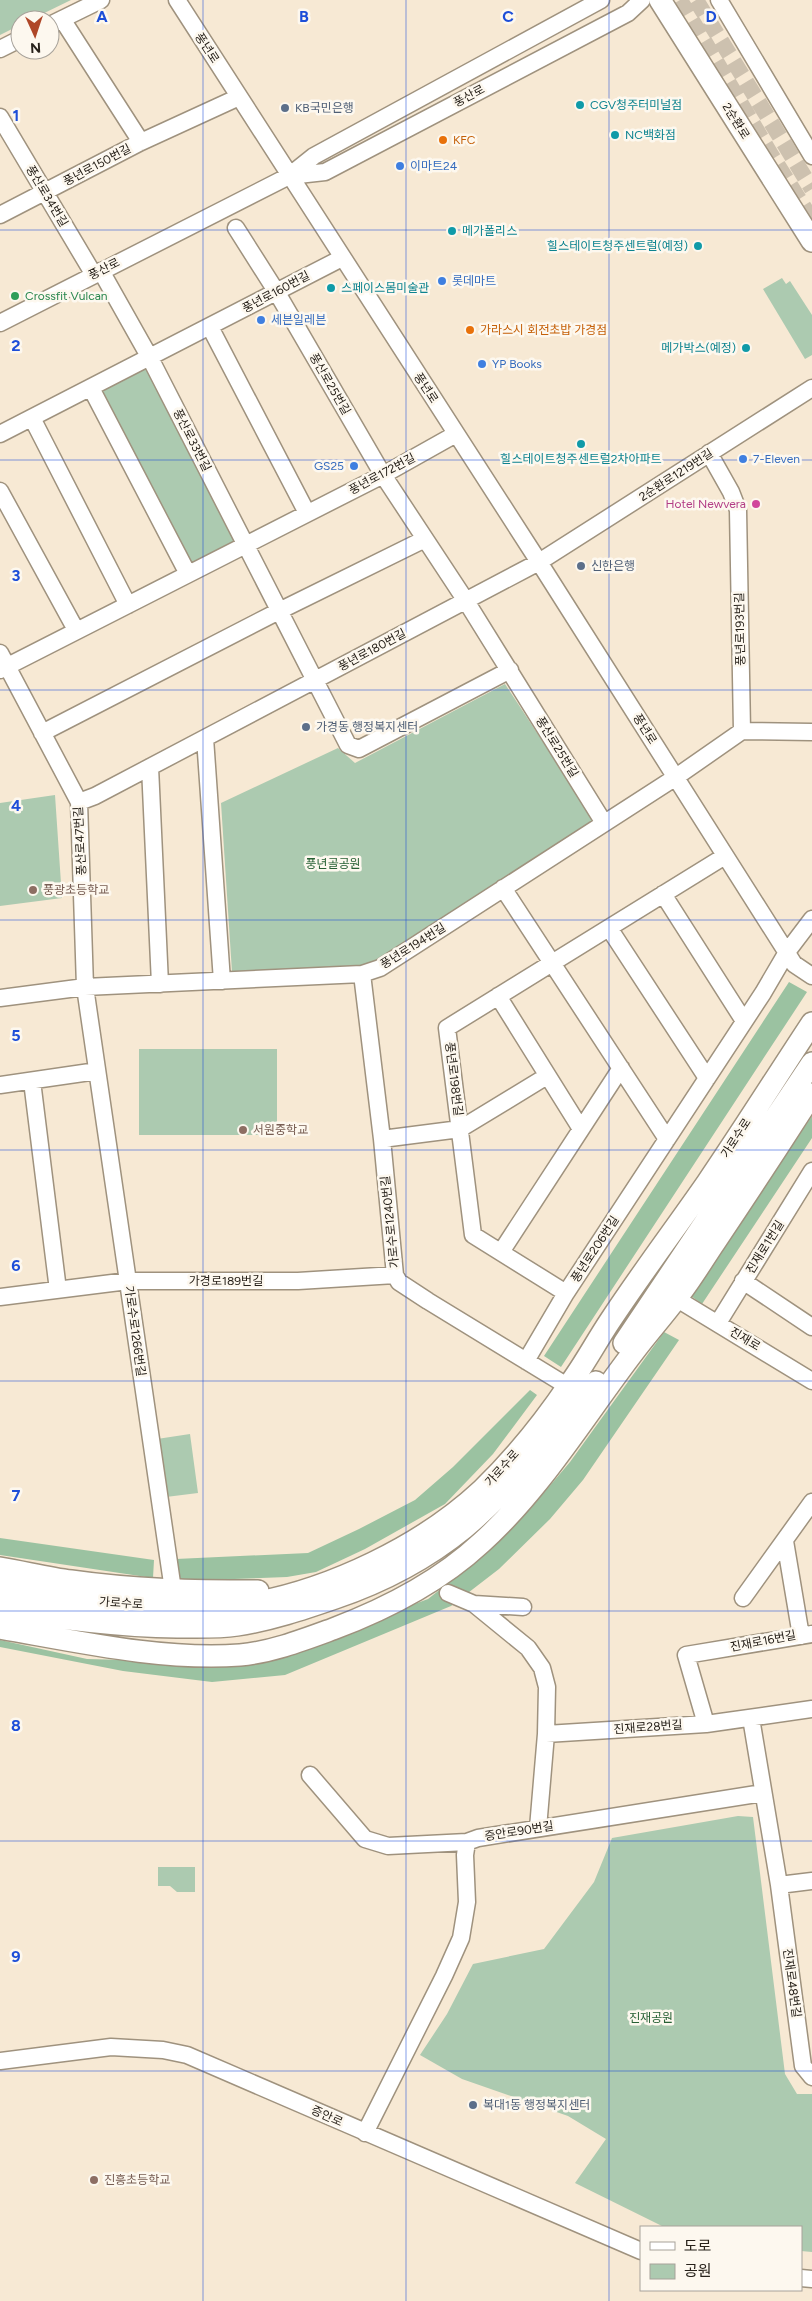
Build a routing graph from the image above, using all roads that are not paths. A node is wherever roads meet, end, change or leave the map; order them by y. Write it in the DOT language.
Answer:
graph roads {
  1 [pos="101,0"];
  2 [pos="177,0"];
  3 [pos="601,0"];
  4 [pos="642,0"];
  5 [pos="660,0"];
  6 [pos="719,0"];
  7 [pos="60,20"];
  8 [pos="60,27"];
  9 [pos="239,97"];
  10 [pos="0,117"];
  11 [pos="141,142"];
  12 [pos="812,156"];
  13 [pos="289,176"];
  14 [pos="45,192"];
  15 [pos="0,215"];
  16 [pos="236,228"];
  17 [pos="812,241"];
  18 [pos="342,258"];
  19 [pos="98,273"];
  20 [pos="276,292"];
  21 [pos="0,322"];
  22 [pos="210,327"];
  23 [pos="150,358"];
  24 [pos="91,388"];
  25 [pos="812,388"];
  26 [pos="32,418"];
  27 [pos="0,434"];
  28 [pos="456,434"];
  29 [pos="710,453"];
  30 [pos="383,475"];
  31 [pos="0,491"];
  32 [pos="308,513"];
  33 [pos="425,539"];
  34 [pos="246,545"];
  35 [pos="539,562"];
  36 [pos="188,574"];
  37 [pos="466,601"];
  38 [pos="128,605"];
  39 [pos="279,611"];
  40 [pos="76,630"];
  41 [pos="2,663"];
  42 [pos="510,670"];
  43 [pos="314,680"];
  44 [pos="742,731"];
  45 [pos="812,732"];
  46 [pos="42,733"];
  47 [pos="205,738"];
  48 [pos="150,767"];
  49 [pos="676,777"];
  50 [pos="79,802"];
  51 [pos="604,823"];
  52 [pos="725,856"];
  53 [pos="504,888"];
  54 [pos="663,894"];
  55 [pos="812,919"];
  56 [pos="609,928"];
  57 [pos="786,952"];
  58 [pos="553,962"];
  59 [pos="362,974"];
  60 [pos="812,976"];
  61 [pos="222,981"];
  62 [pos="160,984"];
  63 [pos="85,987"];
  64 [pos="498,996"];
  65 [pos="0,998"];
  66 [pos="744,1021"];
  67 [pos="812,1023"];
  68 [pos="812,1063"];
  69 [pos="621,1068"];
  70 [pos="98,1071"];
  71 [pos="547,1076"];
  72 [pos="707,1078"];
  73 [pos="32,1081"];
  74 [pos="0,1085"];
  75 [pos="812,1094"];
  76 [pos="460,1129"];
  77 [pos="581,1129"];
  78 [pos="382,1139"];
  79 [pos="667,1139"];
  80 [pos="812,1170"];
  81 [pos="501,1252"];
  82 [pos="395,1275"];
  83 [pos="128,1281"];
  84 [pos="744,1281"];
  85 [pos="58,1290"];
  86 [pos="566,1293"];
  87 [pos="0,1297"];
  88 [pos="677,1299"];
  89 [pos="809,1319"];
  90 [pos="718,1323"];
  91 [pos="634,1351"];
  92 [pos="526,1361"];
  93 [pos="605,1373"];
  94 [pos="812,1381"];
  95 [pos="576,1392"];
  96 [pos="545,1472"];
  97 [pos="812,1502"];
  98 [pos="785,1541"];
  99 [pos="0,1568"];
  100 [pos="0,1588"];
  101 [pos="172,1590"];
  102 [pos="301,1591"];
  103 [pos="448,1593"];
  104 [pos="743,1598"];
  105 [pos="474,1604"];
  106 [pos="523,1607"];
  107 [pos="0,1608"];
  108 [pos="56,1619"];
  109 [pos="0,1628"];
  110 [pos="807,1635"];
  111 [pos="186,1655"];
  112 [pos="812,1709"];
  113 [pos="751,1718"];
  114 [pos="706,1724"];
  115 [pos="546,1734"];
  116 [pos="310,1775"];
  117 [pos="764,1792"];
  118 [pos="538,1828"];
  119 [pos="467,1842"];
  120 [pos="812,1881"];
  121 [pos="779,1886"];
  122 [pos="0,2061"];
  123 [pos="812,2077"];
  124 [pos="365,2133"];
  125 [pos="640,2252"];
  1 -- 7 [label="street"];
  2 -- 9 [label="street, 풍년로"];
  3 -- 13 [label="street, 풍산로"];
  4 -- 13 [label="street, 풍산로"];
  5 -- 17 [label="main road, 2순환로"];
  6 -- 12 [label="street"];
  8 -- 11 [label="street, 풍년로150번길"];
  9 -- 11 [label="street, 풍년로150번길"];
  9 -- 13 [label="street, 풍년로"];
  10 -- 14 [label="street, 풍산로34번길"];
  11 -- 14 [label="street, 풍년로150번길"];
  13 -- 18 [label="street, 풍년로"];
  13 -- 19 [label="street, 풍산로"];
  14 -- 15 [label="street, 풍년로150번길"];
  14 -- 19 [label="street, 풍산로34번길"];
  16 -- 20 [label="street, 풍산로25번길"];
  18 -- 20 [label="street, 풍년로160번길"];
  18 -- 28 [label="street, 풍년로"];
  19 -- 21 [label="street, 풍산로"];
  19 -- 23 [label="street, 풍산로33번길"];
  20 -- 22 [label="street, 풍년로160번길"];
  20 -- 30 [label="street, 풍산로25번길"];
  22 -- 23 [label="street, 풍년로160번길"];
  22 -- 32 [label="street"];
  23 -- 24 [label="street, 풍년로160번길"];
  23 -- 34 [label="street, 풍산로33번길"];
  24 -- 26 [label="street, 풍년로160번길"];
  24 -- 36 [label="street"];
  25 -- 29 [label="street, 2순환로1219번길"];
  26 -- 27 [label="street, 풍년로160번길"];
  26 -- 38 [label="street"];
  28 -- 30 [label="street, 풍년로172번길"];
  28 -- 35 [label="street, 풍년로"];
  29 -- 35 [label="street, 2순환로1219번길"];
  29 -- 44 [label="street, 풍년로193번길"];
  30 -- 32 [label="street, 풍년로172번길"];
  30 -- 33 [label="street, 풍산로25번길"];
  31 -- 40 [label="street"];
  32 -- 34 [label="street, 풍년로172번길"];
  33 -- 37 [label="street, 풍산로25번길"];
  33 -- 39 [label="street"];
  34 -- 36 [label="street, 풍년로172번길"];
  34 -- 39 [label="street, 풍산로33번길"];
  35 -- 37 [label="street, 풍년로180번길"];
  35 -- 49 [label="street, 풍년로"];
  36 -- 38 [label="street, 풍년로172번길"];
  37 -- 42 [label="street, 풍산로25번길"];
  37 -- 43 [label="street, 풍년로180번길"];
  38 -- 40 [label="street, 풍년로172번길"];
  39 -- 43 [label="street, 풍산로33번길"];
  39 -- 46 [label="street"];
  40 -- 41 [label="street, 풍년로172번길"];
  41 -- 46 [label="street, 풍산로47번길"];
  42 -- 43 [label="street"];
  42 -- 51 [label="street, 풍산로25번길"];
  43 -- 47 [label="street, 풍년로180번길"];
  44 -- 45 [label="street"];
  44 -- 49 [label="street"];
  46 -- 50 [label="street, 풍산로47번길"];
  47 -- 48 [label="street, 풍년로180번길"];
  47 -- 61 [label="street"];
  48 -- 50 [label="street, 풍년로180번길"];
  48 -- 62 [label="street"];
  49 -- 51 [label="street, 풍년로194번길"];
  49 -- 52 [label="street, 풍년로"];
  50 -- 63 [label="street, 풍산로47번길"];
  51 -- 53 [label="street, 풍년로194번길"];
  52 -- 54 [label="street, 풍년로198번길"];
  52 -- 57 [label="street, 풍년로"];
  53 -- 58 [label="street"];
  53 -- 59 [label="street, 풍년로194번길"];
  54 -- 56 [label="street, 풍년로198번길"];
  54 -- 66 [label="street"];
  55 -- 57 [label="street, 풍년로206번길"];
  56 -- 58 [label="street, 풍년로198번길"];
  56 -- 72 [label="street"];
  57 -- 60 [label="street, 풍년로"];
  57 -- 66 [label="street, 풍년로206번길"];
  58 -- 64 [label="street, 풍년로198번길"];
  58 -- 69 [label="street"];
  59 -- 61 [label="street, 풍년로194번길"];
  59 -- 78 [label="street, 가로수로1240번길"];
  61 -- 62 [label="street, 풍년로194번길"];
  62 -- 63 [label="street, 풍년로194번길"];
  63 -- 65 [label="street, 풍년로194번길"];
  63 -- 70 [label="street, 가로수로1266번길"];
  64 -- 71 [label="street"];
  64 -- 76 [label="street, 풍년로198번길"];
  66 -- 72 [label="street, 풍년로206번길"];
  67 -- 95 [label="main road, 가로수로"];
  68 -- 93 [label="main road, 가로수로"];
  69 -- 77 [label="street"];
  69 -- 79 [label="street"];
  70 -- 73 [label="street"];
  70 -- 83 [label="street, 가로수로1266번길"];
  71 -- 76 [label="street, 풍년로198번길"];
  71 -- 77 [label="street"];
  72 -- 79 [label="street, 풍년로206번길"];
  73 -- 74 [label="street"];
  73 -- 85 [label="street"];
  75 -- 88 [label="main road"];
  76 -- 78 [label="street, 풍년로198번길"];
  76 -- 81 [label="street, 풍년로198번길"];
  77 -- 81 [label="street"];
  78 -- 82 [label="street, 가로수로1240번길"];
  79 -- 86 [label="street, 풍년로206번길"];
  80 -- 84 [label="street, 진재로1번길"];
  81 -- 86 [label="street, 풍년로198번길"];
  82 -- 83 [label="street, 가경로189번길"];
  82 -- 92 [label="street, 가로수로1240번길"];
  83 -- 85 [label="street, 가경로189번길"];
  83 -- 101 [label="street, 가로수로1266번길"];
  84 -- 89 [label="street"];
  84 -- 90 [label="street, 진재로1번길"];
  85 -- 87 [label="street, 가경로189번길"];
  86 -- 92 [label="street, 풍년로206번길"];
  88 -- 90 [label="street, 진재로"];
  88 -- 91 [label="main road"];
  90 -- 94 [label="street, 진재로"];
  91 -- 93 [label="main road"];
  91 -- 96 [label="main road"];
  92 -- 95 [label="street, 가로수로1240번길"];
  93 -- 95 [label="main road, 가로수로"];
  95 -- 96 [label="main road"];
  95 -- 102 [label="main road, 가로수로"];
  95 -- 108 [label="main road, 가로수로"];
  96 -- 111 [label="main road"];
  97 -- 98 [label="street"];
  98 -- 104 [label="street"];
  98 -- 110 [label="street, 진재로16번길"];
  99 -- 101 [label="main road"];
  100 -- 102 [label="main road, 가로수로"];
  101 -- 102 [label="main road"];
  103 -- 105 [label="street"];
  105 -- 106 [label="street"];
  105 -- 115 [label="street"];
  107 -- 108 [label="main road, 가로수로"];
  108 -- 111 [label="main road"];
  109 -- 111 [label="main road"];
  110 -- 114 [label="street, 진재로16번길"];
  112 -- 113 [label="street, 진재로28번길"];
  113 -- 114 [label="street, 진재로28번길"];
  113 -- 117 [label="street"];
  114 -- 115 [label="street, 진재로28번길"];
  115 -- 118 [label="street"];
  116 -- 119 [label="street"];
  117 -- 118 [label="street, 증안로90번길"];
  117 -- 121 [label="street"];
  118 -- 119 [label="street, 증안로90번길"];
  119 -- 124 [label="street, 증안로90번길"];
  120 -- 121 [label="street"];
  121 -- 123 [label="street, 진재로48번길"];
  122 -- 124 [label="street, 증안로"];
  124 -- 125 [label="street, 증안로"];
}
